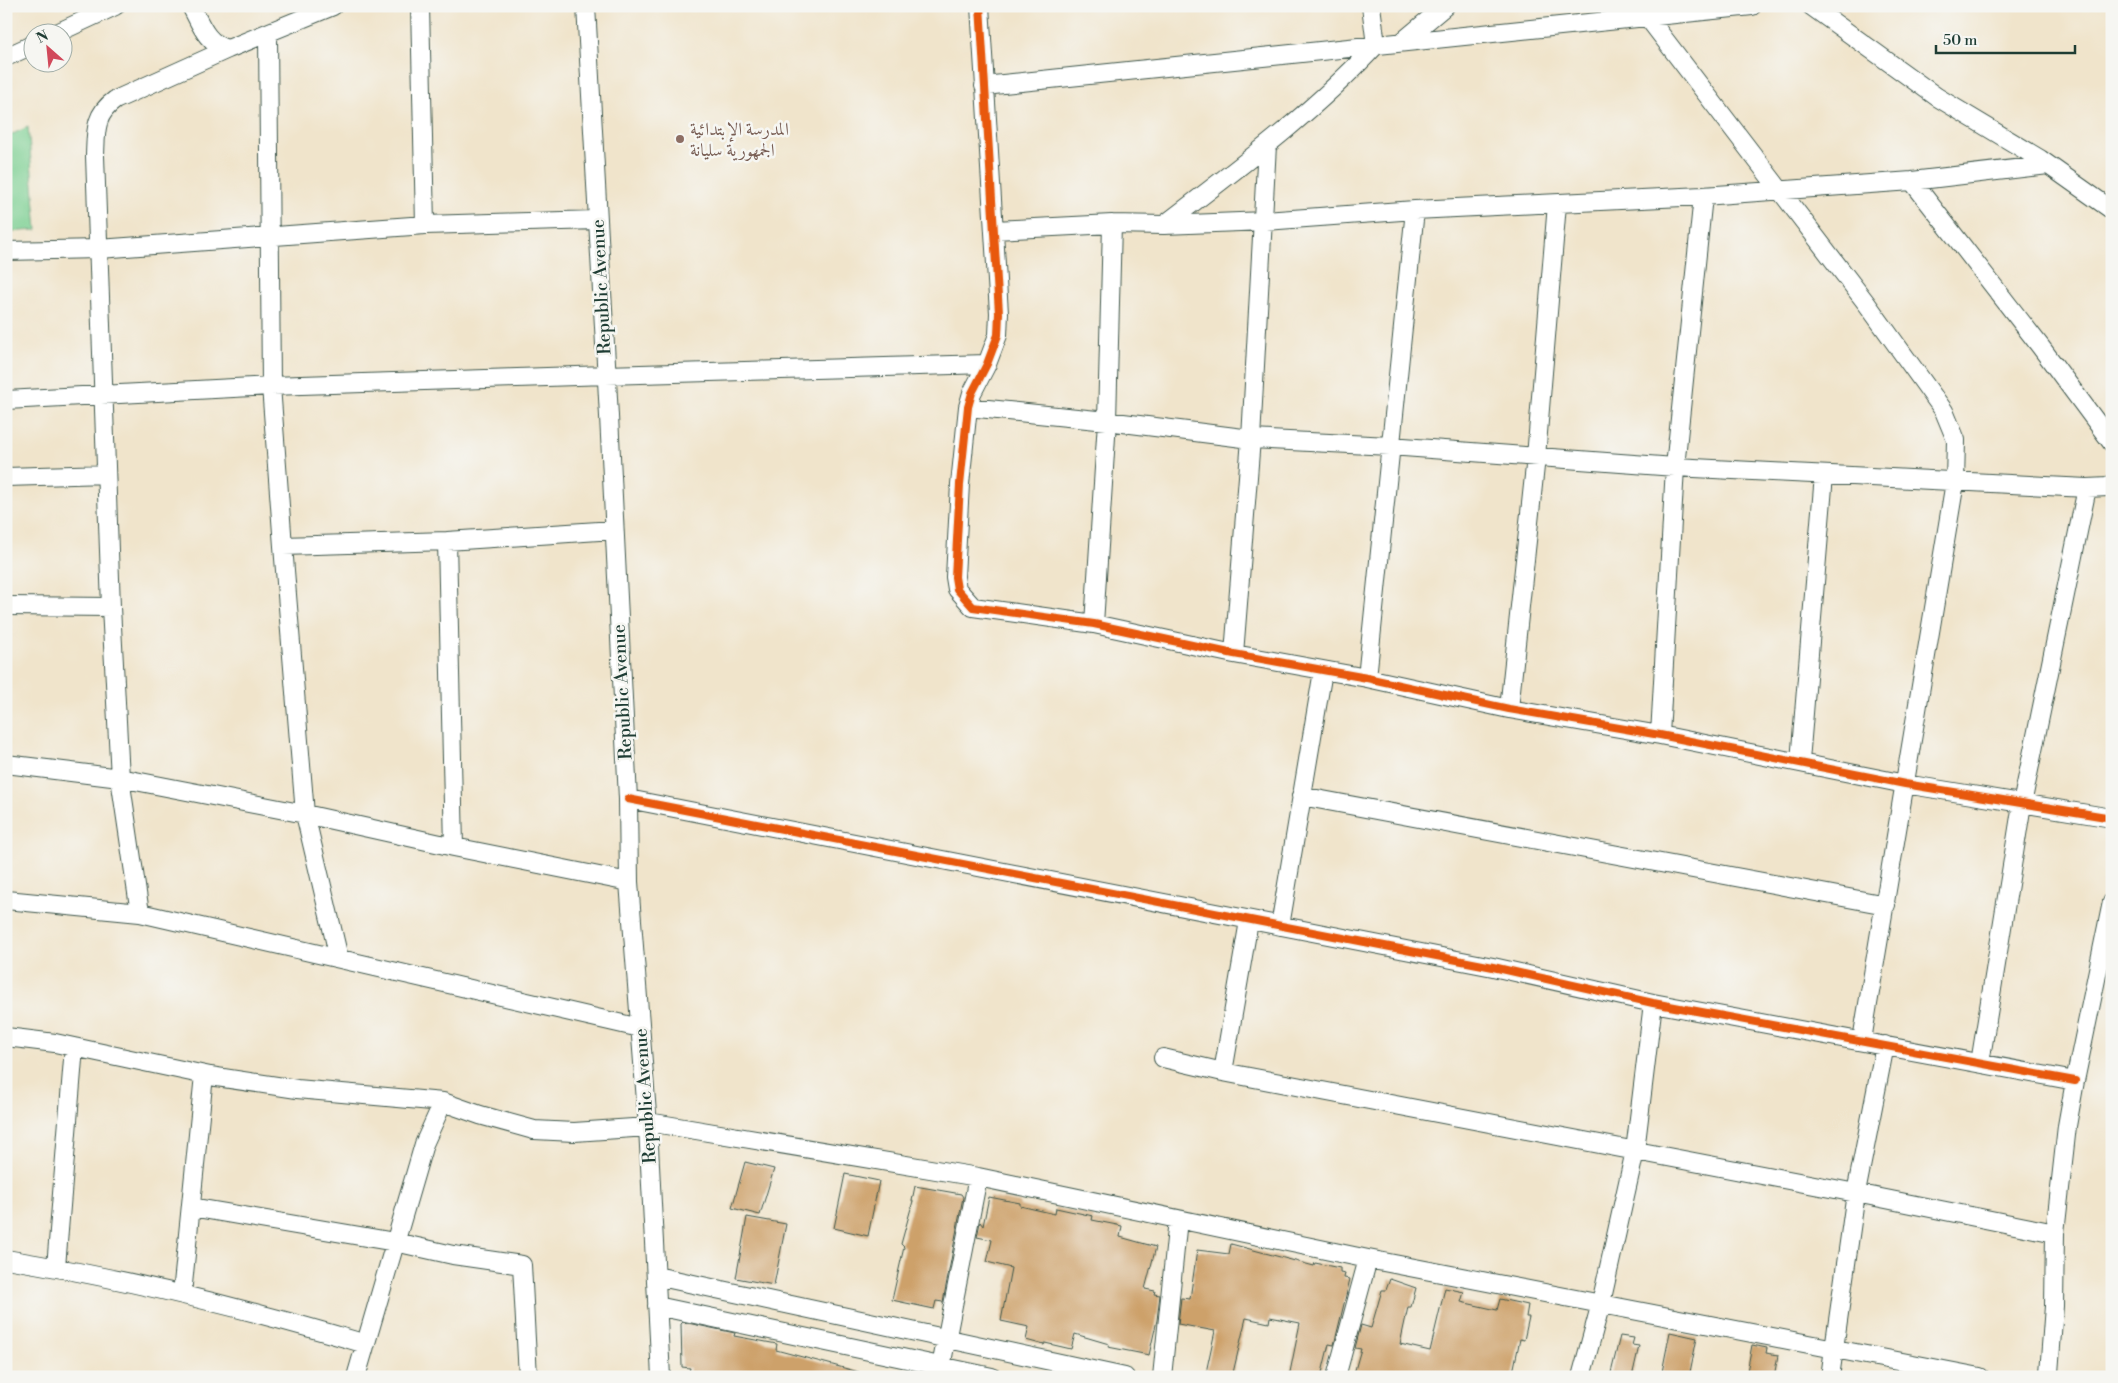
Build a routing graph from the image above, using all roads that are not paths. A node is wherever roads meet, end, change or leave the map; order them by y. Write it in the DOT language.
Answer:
graph roads {
  1 [pos="115,6"];
  2 [pos="191,6"];
  3 [pos="333,6"];
  4 [pos="420,6"];
  5 [pos="586,6"];
  6 [pos="980,6"];
  7 [pos="1371,6"];
  8 [pos="1445,6"];
  9 [pos="1752,6"];
  10 [pos="1811,6"];
  11 [pos="1643,12"];
  12 [pos="72,26"];
  13 [pos="268,34"];
  14 [pos="1402,42"];
  15 [pos="1376,45"];
  16 [pos="228,49"];
  17 [pos="22,50"];
  18 [pos="6,57"];
  19 [pos="984,86"];
  20 [pos="1267,145"];
  21 [pos="2048,165"];
  22 [pos="1912,181"];
  23 [pos="1778,191"];
  24 [pos="1703,196"];
  25 [pos="1557,204"];
  26 [pos="1415,210"];
  27 [pos="2112,210"];
  28 [pos="597,220"];
  29 [pos="1264,221"];
  30 [pos="1112,224"];
  31 [pos="1164,225"];
  32 [pos="425,226"];
  33 [pos="995,230"];
  34 [pos="270,237"];
  35 [pos="98,249"];
  36 [pos="6,251"];
  37 [pos="987,364"];
  38 [pos="606,374"];
  39 [pos="271,386"];
  40 [pos="104,396"];
  41 [pos="6,400"];
  42 [pos="968,407"];
  43 [pos="1107,421"];
  44 [pos="1251,439"];
  45 [pos="2112,443"];
  46 [pos="1390,446"];
  47 [pos="1536,457"];
  48 [pos="1675,467"];
  49 [pos="106,474"];
  50 [pos="1824,476"];
  51 [pos="6,477"];
  52 [pos="1955,482"];
  53 [pos="2112,484"];
  54 [pos="2087,488"];
  55 [pos="614,530"];
  56 [pos="447,542"];
  57 [pos="283,546"];
  58 [pos="6,606"];
  59 [pos="110,607"];
  60 [pos="1094,624"];
  61 [pos="1234,654"];
  62 [pos="1323,671"];
  63 [pos="1367,678"];
  64 [pos="1509,709"];
  65 [pos="1660,734"];
  66 [pos="1800,761"];
  67 [pos="6,764"];
  68 [pos="120,778"];
  69 [pos="1906,784"];
  70 [pos="1301,796"];
  71 [pos="628,799"];
  72 [pos="2022,804"];
  73 [pos="305,814"];
  74 [pos="2112,818"];
  75 [pos="454,847"];
  76 [pos="629,882"];
  77 [pos="6,900"];
  78 [pos="2112,902"];
  79 [pos="1886,905"];
  80 [pos="140,912"];
  81 [pos="1249,921"];
  82 [pos="1280,926"];
  83 [pos="339,958"];
  84 [pos="1653,1003"];
  85 [pos="640,1028"];
  86 [pos="6,1037"];
  87 [pos="1862,1040"];
  88 [pos="1885,1045"];
  89 [pos="74,1047"];
  90 [pos="1163,1058"];
  91 [pos="1980,1063"];
  92 [pos="1223,1072"];
  93 [pos="204,1075"];
  94 [pos="2074,1081"];
  95 [pos="443,1102"];
  96 [pos="648,1124"];
  97 [pos="1635,1151"];
  98 [pos="978,1176"];
  99 [pos="1856,1193"];
  100 [pos="191,1207"];
  101 [pos="1178,1219"];
  102 [pos="2055,1234"];
  103 [pos="395,1242"];
  104 [pos="6,1259"];
  105 [pos="1368,1259"];
  106 [pos="56,1267"];
  107 [pos="656,1276"];
  108 [pos="182,1294"];
  109 [pos="1601,1303"];
  110 [pos="657,1306"];
  111 [pos="947,1340"];
  112 [pos="366,1344"];
  113 [pos="1834,1348"];
  114 [pos="940,1372"];
  115 [pos="356,1377"];
  116 [pos="528,1377"];
  117 [pos="661,1377"];
  118 [pos="992,1377"];
  119 [pos="1125,1377"];
  120 [pos="1162,1377"];
  121 [pos="1336,1377"];
  122 [pos="1581,1377"];
  123 [pos="1830,1377"];
  124 [pos="1980,1377"];
  125 [pos="2047,1377"];
  1 -- 12 [label="street"];
  2 -- 16 [label="street"];
  3 -- 13 [label="street"];
  4 -- 32 [label="street"];
  5 -- 28 [label="street, Republic Avenue"];
  6 -- 19 [label="street"];
  7 -- 15 [label="street"];
  8 -- 14 [label="street"];
  9 -- 11 [label="street"];
  10 -- 21 [label="street"];
  11 -- 14 [label="street"];
  11 -- 23 [label="street"];
  13 -- 16 [label="street"];
  13 -- 34 [label="street"];
  14 -- 15 [label="street"];
  15 -- 19 [label="street"];
  15 -- 20 [label="street"];
  16 -- 35 [label="street"];
  17 -- 18 [label="street"];
  19 -- 33 [label="street"];
  20 -- 29 [label="street"];
  20 -- 31 [label="street"];
  21 -- 22 [label="street"];
  21 -- 27 [label="street"];
  22 -- 23 [label="street"];
  22 -- 45 [label="street"];
  23 -- 24 [label="street"];
  23 -- 52 [label="street"];
  24 -- 25 [label="street"];
  24 -- 48 [label="street"];
  25 -- 26 [label="street"];
  25 -- 47 [label="street"];
  26 -- 29 [label="street"];
  26 -- 46 [label="street"];
  28 -- 32 [label="street"];
  28 -- 38 [label="street, Republic Avenue"];
  29 -- 31 [label="street"];
  29 -- 44 [label="street"];
  30 -- 31 [label="street"];
  30 -- 33 [label="street"];
  30 -- 43 [label="street"];
  32 -- 34 [label="street"];
  33 -- 37 [label="street"];
  34 -- 35 [label="street"];
  34 -- 39 [label="street"];
  35 -- 36 [label="street"];
  35 -- 40 [label="street"];
  37 -- 38 [label="street"];
  37 -- 42 [label="street"];
  38 -- 39 [label="street"];
  38 -- 55 [label="street, Republic Avenue"];
  39 -- 40 [label="street"];
  39 -- 57 [label="street"];
  40 -- 41 [label="street"];
  40 -- 49 [label="street"];
  42 -- 43 [label="street"];
  42 -- 60 [label="street"];
  43 -- 44 [label="street"];
  43 -- 60 [label="street"];
  44 -- 46 [label="street"];
  44 -- 61 [label="street"];
  46 -- 47 [label="street"];
  46 -- 63 [label="street"];
  47 -- 48 [label="street"];
  47 -- 64 [label="street"];
  48 -- 50 [label="street"];
  48 -- 65 [label="street"];
  49 -- 51 [label="street"];
  49 -- 59 [label="street"];
  50 -- 52 [label="street"];
  50 -- 66 [label="street"];
  52 -- 54 [label="street"];
  52 -- 69 [label="street"];
  53 -- 54 [label="street"];
  54 -- 72 [label="street"];
  55 -- 56 [label="street"];
  55 -- 71 [label="street, Republic Avenue"];
  56 -- 57 [label="street"];
  56 -- 75 [label="street"];
  57 -- 73 [label="street"];
  58 -- 59 [label="street"];
  59 -- 68 [label="street"];
  60 -- 61 [label="street"];
  61 -- 62 [label="street"];
  62 -- 63 [label="street"];
  62 -- 70 [label="street"];
  63 -- 64 [label="street"];
  64 -- 65 [label="street"];
  65 -- 66 [label="street"];
  66 -- 69 [label="street"];
  67 -- 68 [label="street"];
  68 -- 73 [label="street"];
  68 -- 80 [label="street"];
  69 -- 72 [label="street"];
  69 -- 79 [label="street"];
  70 -- 79 [label="street"];
  70 -- 82 [label="street"];
  71 -- 76 [label="street, Republic Avenue"];
  71 -- 81 [label="street"];
  72 -- 74 [label="street"];
  72 -- 91 [label="street"];
  73 -- 75 [label="street"];
  73 -- 83 [label="street"];
  75 -- 76 [label="street"];
  76 -- 85 [label="street, Republic Avenue"];
  77 -- 80 [label="street"];
  78 -- 94 [label="street"];
  79 -- 87 [label="street"];
  80 -- 83 [label="street"];
  81 -- 82 [label="street"];
  81 -- 92 [label="street"];
  82 -- 84 [label="street"];
  83 -- 85 [label="street"];
  84 -- 87 [label="street"];
  84 -- 97 [label="street"];
  85 -- 96 [label="street, Republic Avenue"];
  86 -- 89 [label="street"];
  87 -- 88 [label="street"];
  88 -- 91 [label="street"];
  88 -- 99 [label="street"];
  89 -- 93 [label="street"];
  89 -- 106 [label="street"];
  90 -- 92 [label="street"];
  91 -- 94 [label="street"];
  92 -- 97 [label="street"];
  93 -- 95 [label="street"];
  93 -- 100 [label="street"];
  94 -- 102 [label="street"];
  95 -- 96 [label="street"];
  95 -- 103 [label="street"];
  96 -- 98 [label="street"];
  96 -- 107 [label="street, Republic Avenue"];
  97 -- 99 [label="street"];
  97 -- 109 [label="street"];
  98 -- 101 [label="street"];
  98 -- 111 [label="street"];
  99 -- 102 [label="street"];
  99 -- 113 [label="street"];
  100 -- 103 [label="street"];
  100 -- 108 [label="street"];
  101 -- 105 [label="street"];
  101 -- 120 [label="street"];
  102 -- 125 [label="street"];
  103 -- 112 [label="street"];
  103 -- 116 [label="street"];
  104 -- 106 [label="street"];
  105 -- 109 [label="street"];
  105 -- 121 [label="street"];
  106 -- 108 [label="street"];
  107 -- 110 [label="street, Republic Avenue"];
  107 -- 111 [label="street"];
  108 -- 112 [label="street"];
  109 -- 113 [label="street"];
  109 -- 122 [label="street"];
  110 -- 114 [label="street"];
  110 -- 117 [label="street, Republic Avenue"];
  111 -- 114 [label="street"];
  111 -- 119 [label="street"];
  112 -- 115 [label="street"];
  113 -- 123 [label="street"];
  113 -- 124 [label="street"];
  114 -- 118 [label="street"];
}
